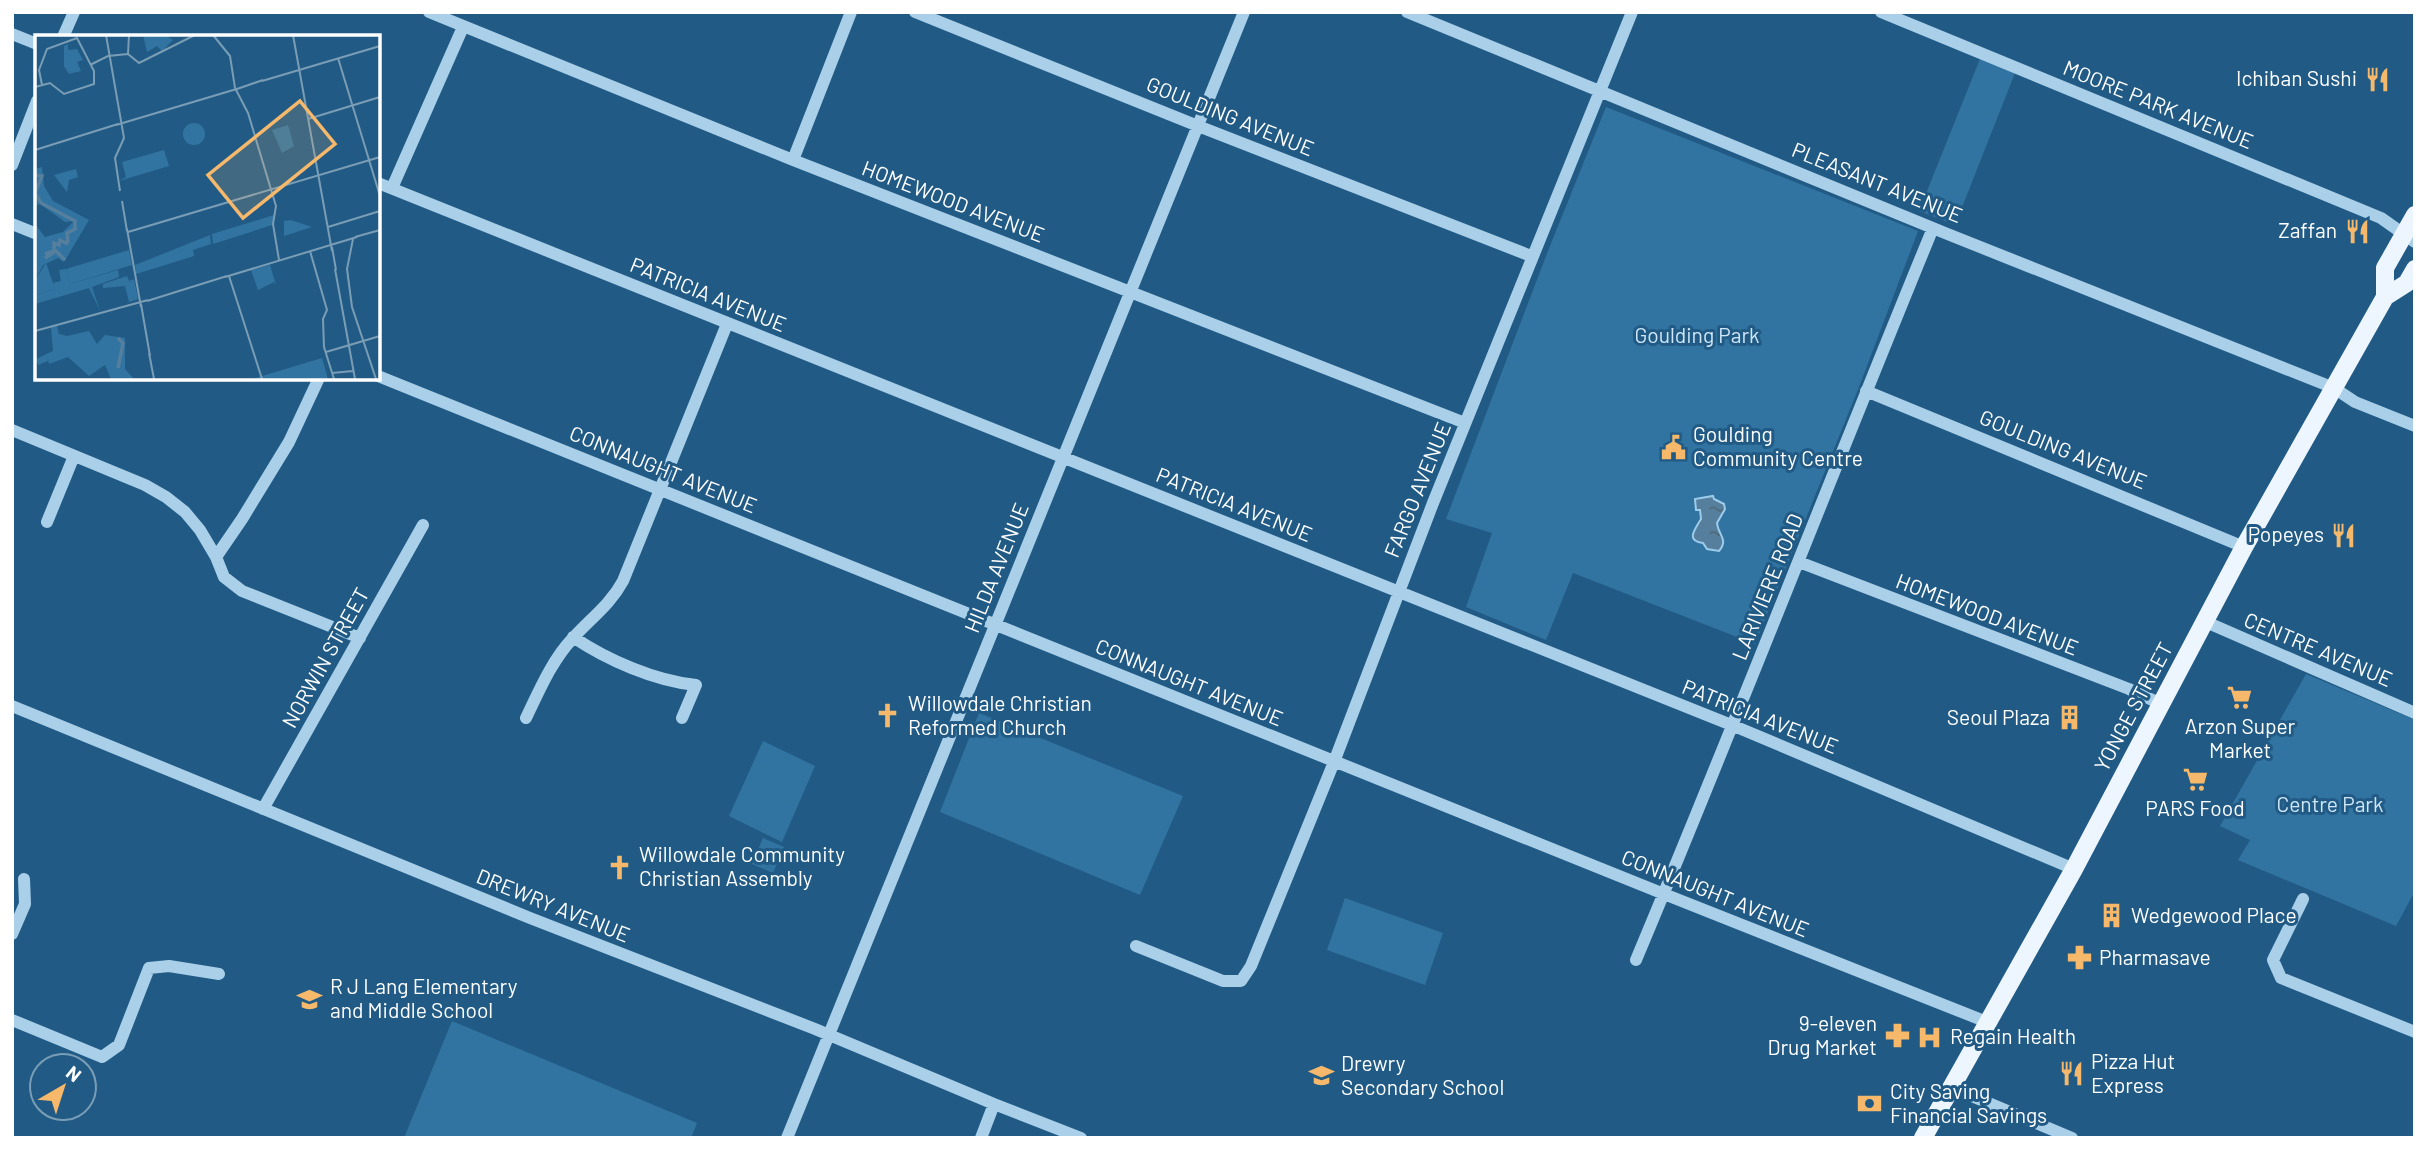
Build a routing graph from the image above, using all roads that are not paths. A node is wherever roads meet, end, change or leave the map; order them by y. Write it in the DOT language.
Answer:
graph roads {
  1 [pos="74,12"];
  2 [pos="429,12"];
  3 [pos="851,12"];
  4 [pos="915,12"];
  5 [pos="1244,12"];
  6 [pos="1407,12"];
  7 [pos="1632,12"];
  8 [pos="1881,12"];
  9 [pos="463,26"];
  10 [pos="12,34"];
  11 [pos="64,35"];
  12 [pos="35,43"];
  13 [pos="1600,90"];
  14 [pos="35,106"];
  15 [pos="1198,126"];
  16 [pos="793,160"];
  17 [pos="12,164"];
  18 [pos="380,184"];
  19 [pos="392,188"];
  20 [pos="2415,215"];
  21 [pos="12,224"];
  22 [pos="1933,228"];
  23 [pos="35,233"];
  24 [pos="2409,238"];
  25 [pos="1531,256"];
  26 [pos="2415,269"];
  27 [pos="1131,293"];
  28 [pos="2385,297"];
  29 [pos="727,324"];
  30 [pos="380,377"];
  31 [pos="318,380"];
  32 [pos="2334,388"];
  33 [pos="1866,391"];
  34 [pos="1465,423"];
  35 [pos="2415,426"];
  36 [pos="12,430"];
  37 [pos="74,456"];
  38 [pos="1063,457"];
  39 [pos="660,490"];
  40 [pos="47,522"];
  41 [pos="423,525"];
  42 [pos="2244,547"];
  43 [pos="216,556"];
  44 [pos="1799,562"];
  45 [pos="1399,592"];
  46 [pos="2206,622"];
  47 [pos="995,625"];
  48 [pos="573,637"];
  49 [pos="360,638"];
  50 [pos="2161,704"];
  51 [pos="12,706"];
  52 [pos="2415,713"];
  53 [pos="526,718"];
  54 [pos="682,718"];
  55 [pos="1734,726"];
  56 [pos="1335,762"];
  57 [pos="263,809"];
  58 [pos="2074,869"];
  59 [pos="24,879"];
  60 [pos="1664,894"];
  61 [pos="2303,899"];
  62 [pos="12,934"];
  63 [pos="1136,946"];
  64 [pos="1636,960"];
  65 [pos="219,974"];
  66 [pos="12,1020"];
  67 [pos="1987,1022"];
  68 [pos="2415,1032"];
  69 [pos="828,1035"];
  70 [pos="1950,1087"];
  71 [pos="994,1104"];
  72 [pos="787,1138"];
  73 [pos="981,1138"];
  74 [pos="1081,1138"];
  75 [pos="1923,1138"];
  76 [pos="2072,1138"];
  1 -- 11 [label="street"];
  2 -- 9 [label="street, HOMEWOOD AVENUE"];
  3 -- 16 [label="street"];
  4 -- 15 [label="street, GOULDING AVENUE"];
  5 -- 15 [label="street, HILDA AVENUE"];
  6 -- 13 [label="street, PLEASANT AVENUE"];
  7 -- 13 [label="street, FARGO AVENUE"];
  8 -- 24 [label="street, MOORE PARK AVENUE"];
  9 -- 16 [label="street, HOMEWOOD AVENUE"];
  9 -- 19 [label="street"];
  10 -- 12 [label="street"];
  13 -- 22 [label="street, PLEASANT AVENUE"];
  13 -- 25 [label="street, FARGO AVENUE"];
  14 -- 17 [label="street"];
  15 -- 25 [label="street, GOULDING AVENUE"];
  15 -- 27 [label="street, HILDA AVENUE"];
  16 -- 27 [label="street, HOMEWOOD AVENUE"];
  18 -- 19 [label="street, PATRICIA AVENUE"];
  19 -- 29 [label="street, PATRICIA AVENUE"];
  20 -- 24 [label="main road, YONGE STREET"];
  21 -- 23 [label="street"];
  22 -- 32 [label="street, PLEASANT AVENUE"];
  22 -- 33 [label="street, LARIVIERE ROAD"];
  24 -- 28 [label="main road, YONGE STREET"];
  25 -- 34 [label="street, FARGO AVENUE"];
  26 -- 28 [label="main road, YONGE STREET"];
  27 -- 34 [label="street, HOMEWOOD AVENUE"];
  27 -- 38 [label="street, HILDA AVENUE"];
  28 -- 32 [label="main road, YONGE STREET"];
  29 -- 38 [label="street, PATRICIA AVENUE"];
  29 -- 39 [label="street"];
  30 -- 39 [label="street, CONNAUGHT AVENUE"];
  31 -- 43 [label="street"];
  32 -- 35 [label="street, PLEASANT AVENUE"];
  32 -- 42 [label="main road, YONGE STREET"];
  33 -- 42 [label="street, GOULDING AVENUE"];
  33 -- 44 [label="street, LARIVIERE ROAD"];
  34 -- 45 [label="street, FARGO AVENUE"];
  36 -- 37 [label="street"];
  37 -- 40 [label="street"];
  37 -- 43 [label="street"];
  38 -- 45 [label="street, PATRICIA AVENUE"];
  38 -- 47 [label="street, HILDA AVENUE"];
  39 -- 47 [label="street, CONNAUGHT AVENUE"];
  39 -- 48 [label="street"];
  41 -- 49 [label="street, NORWIN STREET"];
  42 -- 46 [label="main road, YONGE STREET"];
  43 -- 49 [label="street"];
  44 -- 50 [label="street, HOMEWOOD AVENUE"];
  44 -- 55 [label="street, LARIVIERE ROAD"];
  45 -- 55 [label="street, PATRICIA AVENUE"];
  45 -- 56 [label="street, FARGO AVENUE"];
  46 -- 50 [label="main road, YONGE STREET"];
  46 -- 52 [label="street, CENTRE AVENUE"];
  47 -- 56 [label="street, CONNAUGHT AVENUE"];
  47 -- 69 [label="street, HILDA AVENUE"];
  48 -- 53 [label="street"];
  48 -- 54 [label="street"];
  49 -- 57 [label="street, NORWIN STREET"];
  50 -- 58 [label="main road, YONGE STREET"];
  51 -- 57 [label="street, DREWRY AVENUE"];
  55 -- 58 [label="street, PATRICIA AVENUE"];
  55 -- 60 [label="street, LARIVIERE ROAD"];
  56 -- 60 [label="street, CONNAUGHT AVENUE"];
  56 -- 63 [label="street, FARGO AVENUE"];
  57 -- 69 [label="street, DREWRY AVENUE"];
  58 -- 67 [label="main road, YONGE STREET"];
  59 -- 62 [label="street"];
  60 -- 64 [label="street, LARIVIERE ROAD"];
  60 -- 67 [label="street, CONNAUGHT AVENUE"];
  61 -- 68 [label="street"];
  65 -- 66 [label="street"];
  67 -- 70 [label="main road, YONGE STREET"];
  69 -- 71 [label="street, DREWRY AVENUE"];
  69 -- 72 [label="street, HILDA AVENUE"];
  70 -- 75 [label="main road, YONGE STREET"];
  70 -- 76 [label="street"];
  71 -- 73 [label="street"];
  71 -- 74 [label="street, DREWRY AVENUE"];
}
